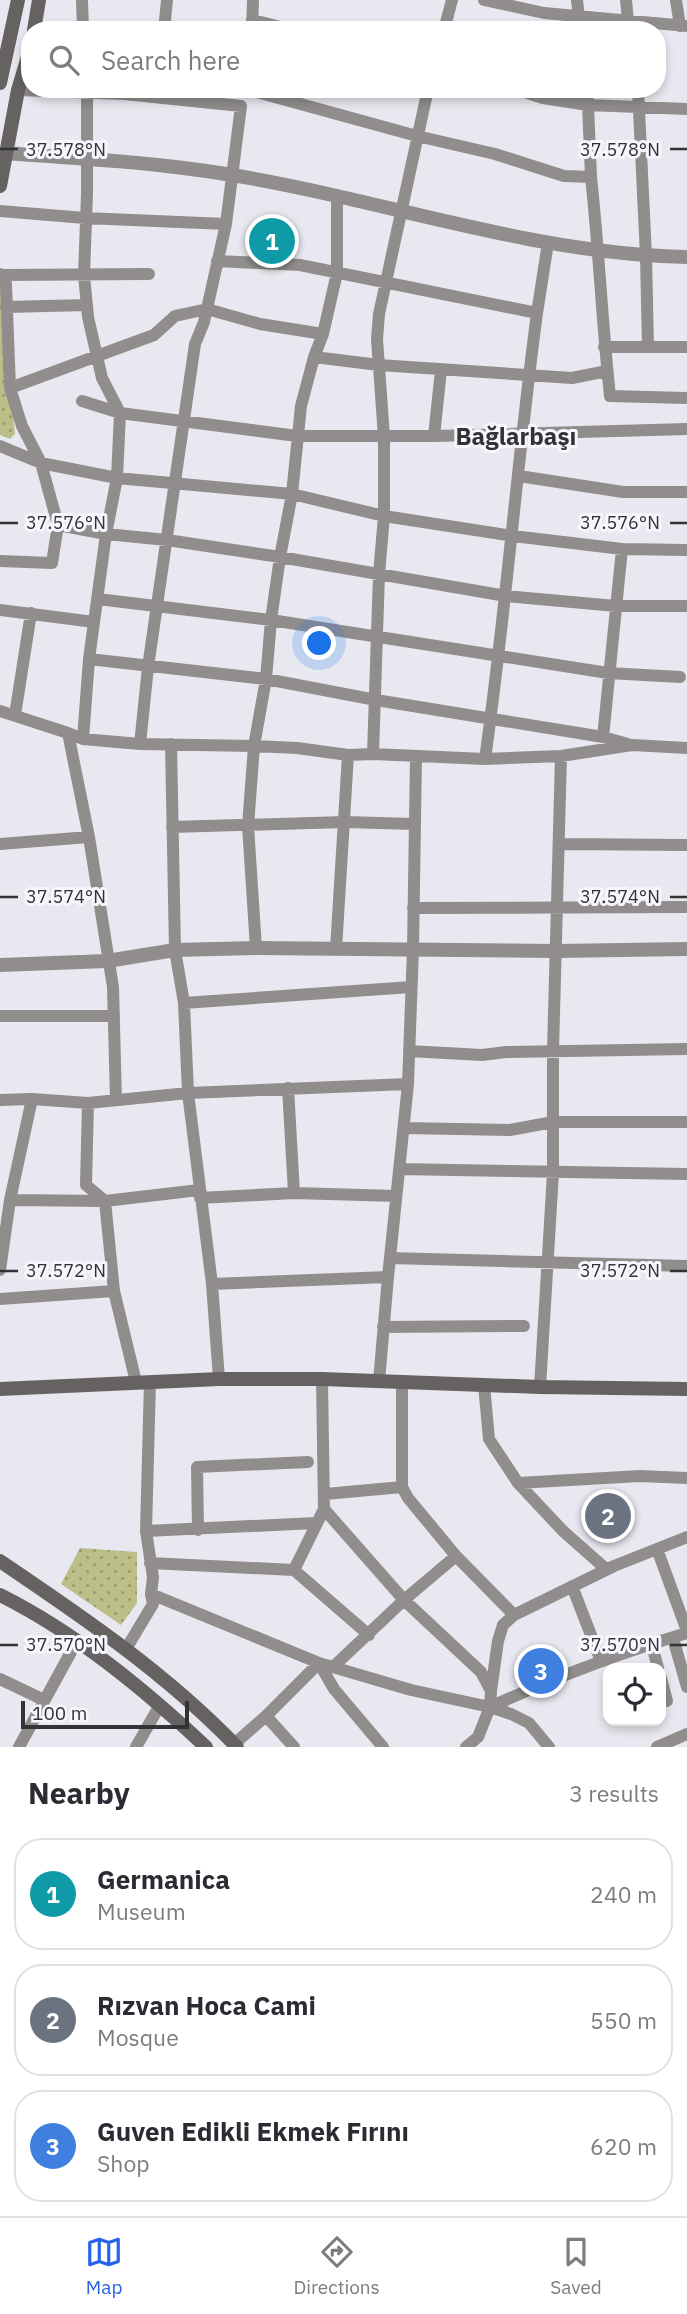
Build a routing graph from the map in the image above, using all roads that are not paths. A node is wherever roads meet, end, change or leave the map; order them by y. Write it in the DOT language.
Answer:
graph roads {
  1 [pos="18,0"];
  2 [pos="39,0"];
  3 [pos="82,0"];
  4 [pos="167,0"];
  5 [pos="253,0"];
  6 [pos="452,0"];
  7 [pos="484,0"];
  8 [pos="577,0"];
  9 [pos="626,0"];
  10 [pos="676,0"];
  11 [pos="36,21"];
  12 [pos="83,21"];
  13 [pos="165,21"];
  14 [pos="252,21"];
  15 [pos="446,21"];
  16 [pos="579,21"];
  17 [pos="583,21"];
  18 [pos="634,21"];
  19 [pos="683,26"];
  20 [pos="5,36"];
  21 [pos="21,80"];
  22 [pos="0,83"];
  23 [pos="18,90"];
  24 [pos="21,90"];
  25 [pos="87,98"];
  26 [pos="159,98"];
  27 [pos="243,98"];
  28 [pos="279,98"];
  29 [pos="426,98"];
  30 [pos="543,98"];
  31 [pos="587,98"];
  32 [pos="637,98"];
  33 [pos="587,105"];
  34 [pos="241,106"];
  35 [pos="637,106"];
  36 [pos="687,109"];
  37 [pos="417,136"];
  38 [pos="5,153"];
  39 [pos="87,159"];
  40 [pos="232,175"];
  41 [pos="591,177"];
  42 [pos="0,186"];
  43 [pos="337,196"];
  44 [pos="0,211"];
  45 [pos="400,212"];
  46 [pos="85,218"];
  47 [pos="226,224"];
  48 [pos="548,243"];
  49 [pos="599,251"];
  50 [pos="646,256"];
  51 [pos="687,257"];
  52 [pos="217,261"];
  53 [pos="337,273"];
  54 [pos="1,274"];
  55 [pos="149,274"];
  56 [pos="84,275"];
  57 [pos="385,283"];
  58 [pos="86,304"];
  59 [pos="6,307"];
  60 [pos="207,309"];
  61 [pos="537,313"];
  62 [pos="323,334"];
  63 [pos="604,347"];
  64 [pos="648,347"];
  65 [pos="687,347"];
  66 [pos="97,356"];
  67 [pos="314,357"];
  68 [pos="379,366"];
  69 [pos="441,370"];
  70 [pos="607,371"];
  71 [pos="529,376"];
  72 [pos="10,388"];
  73 [pos="687,398"];
  74 [pos="82,401"];
  75 [pos="120,413"];
  76 [pos="183,420"];
  77 [pos="687,429"];
  78 [pos="522,435"];
  79 [pos="297,436"];
  80 [pos="434,436"];
  81 [pos="384,437"];
  82 [pos="0,446"];
  83 [pos="41,463"];
  84 [pos="519,476"];
  85 [pos="117,478"];
  86 [pos="175,482"];
  87 [pos="687,492"];
  88 [pos="292,494"];
  89 [pos="384,516"];
  90 [pos="58,526"];
  91 [pos="106,534"];
  92 [pos="513,536"];
  93 [pos="167,540"];
  94 [pos="622,549"];
  95 [pos="687,550"];
  96 [pos="280,557"];
  97 [pos="0,561"];
  98 [pos="379,575"];
  99 [pos="506,596"];
  100 [pos="98,599"];
  101 [pos="158,606"];
  102 [pos="616,606"];
  103 [pos="687,606"];
  104 [pos="0,610"];
  105 [pos="31,613"];
  106 [pos="271,620"];
  107 [pos="94,622"];
  108 [pos="377,638"];
  109 [pos="499,656"];
  110 [pos="89,659"];
  111 [pos="148,667"];
  112 [pos="608,673"];
  113 [pos="680,677"];
  114 [pos="266,678"];
  115 [pos="376,700"];
  116 [pos="0,711"];
  117 [pos="15,715"];
  118 [pos="491,719"];
  119 [pos="68,733"];
  120 [pos="603,737"];
  121 [pos="83,739"];
  122 [pos="140,744"];
  123 [pos="171,744"];
  124 [pos="632,745"];
  125 [pos="254,746"];
  126 [pos="687,748"];
  127 [pos="373,754"];
  128 [pos="348,755"];
  129 [pos="561,756"];
  130 [pos="416,757"];
  131 [pos="485,759"];
  132 [pos="345,822"];
  133 [pos="414,824"];
  134 [pos="248,826"];
  135 [pos="172,827"];
  136 [pos="89,837"];
  137 [pos="0,844"];
  138 [pos="560,844"];
  139 [pos="687,845"];
  140 [pos="687,907"];
  141 [pos="413,908"];
  142 [pos="558,908"];
  143 [pos="256,948"];
  144 [pos="336,949"];
  145 [pos="413,949"];
  146 [pos="687,949"];
  147 [pos="175,950"];
  148 [pos="557,951"];
  149 [pos="107,961"];
  150 [pos="0,965"];
  151 [pos="411,988"];
  152 [pos="184,1003"];
  153 [pos="0,1016"];
  154 [pos="114,1016"];
  155 [pos="687,1049"];
  156 [pos="410,1051"];
  157 [pos="553,1051"];
  158 [pos="408,1084"];
  159 [pos="288,1088"];
  160 [pos="188,1093"];
  161 [pos="32,1099"];
  162 [pos="0,1100"];
  163 [pos="116,1100"];
  164 [pos="88,1103"];
  165 [pos="553,1122"];
  166 [pos="687,1122"];
  167 [pos="404,1128"];
  168 [pos="399,1169"];
  169 [pos="553,1173"];
  170 [pos="687,1174"];
  171 [pos="294,1193"];
  172 [pos="200,1194"];
  173 [pos="396,1196"];
  174 [pos="10,1200"];
  175 [pos="105,1202"];
  176 [pos="390,1258"];
  177 [pos="548,1261"];
  178 [pos="687,1266"];
  179 [pos="0,1270"];
  180 [pos="388,1277"];
  181 [pos="212,1284"];
  182 [pos="114,1291"];
  183 [pos="0,1299"];
  184 [pos="524,1326"];
  185 [pos="383,1327"];
  186 [pos="219,1379"];
  187 [pos="322,1379"];
  188 [pos="379,1381"];
  189 [pos="143,1382"];
  190 [pos="402,1382"];
  191 [pos="484,1385"];
  192 [pos="540,1387"];
  193 [pos="0,1389"];
  194 [pos="687,1389"];
  195 [pos="308,1462"];
  196 [pos="687,1478"];
  197 [pos="518,1483"];
  198 [pos="402,1487"];
  199 [pos="325,1494"];
  200 [pos="324,1509"];
  201 [pos="316,1523"];
  202 [pos="198,1530"];
  203 [pos="146,1531"];
  204 [pos="687,1537"];
  205 [pos="657,1549"];
  206 [pos="456,1556"];
  207 [pos="0,1561"];
  208 [pos="150,1563"];
  209 [pos="0,1568"];
  210 [pos="606,1569"];
  211 [pos="295,1570"];
  212 [pos="572,1586"];
  213 [pos="0,1593"];
  214 [pos="151,1594"];
  215 [pos="404,1600"];
  216 [pos="72,1610"];
  217 [pos="514,1615"];
  218 [pos="687,1632"];
  219 [pos="369,1634"];
  220 [pos="673,1637"];
  221 [pos="77,1641"];
  222 [pos="652,1645"];
  223 [pos="126,1649"];
  224 [pos="601,1661"];
  225 [pos="319,1663"];
  226 [pos="657,1663"];
  227 [pos="333,1667"];
  228 [pos="0,1679"];
  229 [pos="687,1687"];
  230 [pos="491,1691"];
  231 [pos="666,1697"];
  232 [pos="44,1700"];
  233 [pos="667,1701"];
  234 [pos="160,1705"];
  235 [pos="490,1707"];
  236 [pos="266,1716"];
  237 [pos="687,1734"];
  238 [pos="235,1745"];
  239 [pos="19,1747"];
  240 [pos="136,1747"];
  241 [pos="206,1747"];
  242 [pos="294,1747"];
  243 [pos="383,1747"];
  244 [pos="466,1747"];
  245 [pos="549,1747"];
  246 [pos="657,1747"];
  1 -- 20 [label="main road"];
  2 -- 11 [label="main road"];
  3 -- 12 [label="street"];
  4 -- 13 [label="street"];
  5 -- 14 [label="street"];
  6 -- 15 [label="street"];
  7 -- 16 [label="street"];
  8 -- 17 [label="street"];
  9 -- 18 [label="street"];
  10 -- 19 [label="street"];
  20 -- 22 [label="main road"];
  21 -- 23 [label="main road"];
  23 -- 24 [label="street"];
  23 -- 38 [label="main road"];
  25 -- 39 [label="street"];
  26 -- 34 [label="street"];
  27 -- 34 [label="street"];
  28 -- 37 [label="street"];
  29 -- 37 [label="street"];
  30 -- 33 [label="street"];
  31 -- 33 [label="street"];
  32 -- 35 [label="street"];
  33 -- 35 [label="street"];
  33 -- 41 [label="street"];
  34 -- 40 [label="street"];
  35 -- 36 [label="street"];
  35 -- 50 [label="street"];
  37 -- 41 [label="street"];
  37 -- 45 [label="street"];
  38 -- 39 [label="street"];
  38 -- 42 [label="main road"];
  39 -- 40 [label="street"];
  39 -- 46 [label="street"];
  40 -- 43 [label="street"];
  40 -- 47 [label="street"];
  41 -- 49 [label="street"];
  43 -- 45 [label="street"];
  43 -- 53 [label="street"];
  44 -- 46 [label="street"];
  45 -- 48 [label="street"];
  45 -- 57 [label="street"];
  46 -- 47 [label="street"];
  46 -- 56 [label="street"];
  47 -- 52 [label="street"];
  48 -- 49 [label="street"];
  48 -- 61 [label="street"];
  49 -- 50 [label="street"];
  49 -- 63 [label="street"];
  50 -- 51 [label="street"];
  50 -- 64 [label="street"];
  52 -- 53 [label="street"];
  52 -- 60 [label="street"];
  53 -- 57 [label="street"];
  53 -- 62 [label="street"];
  54 -- 56 [label="street"];
  54 -- 59 [label="street"];
  55 -- 56 [label="street"];
  56 -- 58 [label="street"];
  57 -- 61 [label="street"];
  57 -- 68 [label="street"];
  58 -- 59 [label="street"];
  58 -- 66 [label="street"];
  59 -- 72 [label="street"];
  60 -- 62 [label="street"];
  60 -- 66 [label="street"];
  60 -- 76 [label="street"];
  61 -- 71 [label="street"];
  62 -- 67 [label="street"];
  63 -- 64 [label="street"];
  63 -- 70 [label="street"];
  64 -- 65 [label="street"];
  66 -- 72 [label="street"];
  66 -- 75 [label="street"];
  67 -- 68 [label="street"];
  67 -- 79 [label="street"];
  68 -- 69 [label="street"];
  68 -- 81 [label="street"];
  69 -- 71 [label="street"];
  69 -- 80 [label="street"];
  70 -- 71 [label="street"];
  70 -- 73 [label="street"];
  71 -- 78 [label="street"];
  72 -- 83 [label="street"];
  74 -- 75 [label="street"];
  75 -- 76 [label="street"];
  75 -- 85 [label="street"];
  76 -- 79 [label="street"];
  76 -- 86 [label="street"];
  77 -- 78 [label="street"];
  78 -- 80 [label="street"];
  78 -- 84 [label="street"];
  79 -- 81 [label="street"];
  79 -- 88 [label="street"];
  80 -- 81 [label="street"];
  81 -- 89 [label="street"];
  82 -- 83 [label="street"];
  83 -- 85 [label="street"];
  83 -- 90 [label="street"];
  84 -- 87 [label="street"];
  84 -- 92 [label="street"];
  85 -- 86 [label="street"];
  85 -- 91 [label="street"];
  86 -- 88 [label="street"];
  86 -- 93 [label="street"];
  88 -- 89 [label="street"];
  88 -- 96 [label="street"];
  89 -- 92 [label="street"];
  89 -- 98 [label="street"];
  90 -- 91 [label="street"];
  90 -- 97 [label="street"];
  91 -- 93 [label="street"];
  91 -- 100 [label="street"];
  92 -- 94 [label="street"];
  92 -- 99 [label="street"];
  93 -- 96 [label="street"];
  93 -- 101 [label="street"];
  94 -- 95 [label="street"];
  94 -- 102 [label="street"];
  96 -- 98 [label="street"];
  96 -- 106 [label="street"];
  98 -- 99 [label="street"];
  98 -- 108 [label="street"];
  99 -- 102 [label="street"];
  99 -- 109 [label="street"];
  100 -- 101 [label="street"];
  100 -- 107 [label="street"];
  101 -- 106 [label="street"];
  101 -- 111 [label="street"];
  102 -- 103 [label="street"];
  102 -- 112 [label="street"];
  104 -- 105 [label="street"];
  105 -- 107 [label="street"];
  105 -- 117 [label="street"];
  106 -- 108 [label="street"];
  106 -- 114 [label="street"];
  107 -- 110 [label="street"];
  108 -- 109 [label="street"];
  108 -- 115 [label="street"];
  109 -- 112 [label="street"];
  109 -- 118 [label="street"];
  110 -- 111 [label="street"];
  110 -- 121 [label="street"];
  111 -- 114 [label="street"];
  111 -- 122 [label="street"];
  112 -- 113 [label="street"];
  112 -- 120 [label="street"];
  114 -- 115 [label="street"];
  114 -- 125 [label="street"];
  115 -- 118 [label="street"];
  115 -- 127 [label="street"];
  116 -- 117 [label="street"];
  117 -- 119 [label="street"];
  118 -- 120 [label="street"];
  118 -- 131 [label="street"];
  119 -- 121 [label="street"];
  119 -- 136 [label="street"];
  120 -- 124 [label="street"];
  121 -- 122 [label="street"];
  122 -- 123 [label="street"];
  123 -- 125 [label="street"];
  123 -- 135 [label="street"];
  124 -- 126 [label="street"];
  124 -- 129 [label="street"];
  125 -- 128 [label="street"];
  125 -- 134 [label="street"];
  127 -- 128 [label="street"];
  127 -- 130 [label="street"];
  128 -- 132 [label="street"];
  129 -- 131 [label="street"];
  129 -- 138 [label="street"];
  130 -- 131 [label="street"];
  130 -- 133 [label="street"];
  132 -- 133 [label="street"];
  132 -- 134 [label="street"];
  132 -- 144 [label="street"];
  133 -- 141 [label="street"];
  134 -- 135 [label="street"];
  134 -- 143 [label="street"];
  135 -- 147 [label="street"];
  136 -- 137 [label="street"];
  136 -- 149 [label="street"];
  138 -- 139 [label="street"];
  138 -- 142 [label="street"];
  140 -- 142 [label="street"];
  141 -- 142 [label="street"];
  141 -- 145 [label="street"];
  142 -- 148 [label="street"];
  143 -- 144 [label="street"];
  143 -- 147 [label="street"];
  144 -- 145 [label="street"];
  145 -- 148 [label="street"];
  145 -- 151 [label="street"];
  146 -- 148 [label="street"];
  147 -- 149 [label="street"];
  147 -- 152 [label="street"];
  148 -- 157 [label="street"];
  149 -- 150 [label="street"];
  149 -- 154 [label="street"];
  151 -- 152 [label="street"];
  151 -- 156 [label="street"];
  152 -- 160 [label="street"];
  153 -- 154 [label="street"];
  154 -- 163 [label="street"];
  155 -- 157 [label="street"];
  156 -- 157 [label="street"];
  156 -- 158 [label="street"];
  157 -- 165 [label="street"];
  158 -- 159 [label="street"];
  158 -- 167 [label="street"];
  159 -- 160 [label="street"];
  159 -- 171 [label="street"];
  160 -- 163 [label="street"];
  160 -- 172 [label="street"];
  161 -- 162 [label="street"];
  161 -- 164 [label="street"];
  161 -- 174 [label="street"];
  163 -- 164 [label="street"];
  164 -- 175 [label="street"];
  165 -- 166 [label="street"];
  165 -- 167 [label="street"];
  165 -- 169 [label="street"];
  167 -- 168 [label="street"];
  168 -- 169 [label="street"];
  168 -- 173 [label="street"];
  169 -- 170 [label="street"];
  169 -- 177 [label="street"];
  171 -- 172 [label="street"];
  171 -- 173 [label="street"];
  172 -- 175 [label="street"];
  172 -- 181 [label="street"];
  173 -- 176 [label="street"];
  174 -- 175 [label="street"];
  174 -- 179 [label="street"];
  175 -- 182 [label="street"];
  176 -- 177 [label="street"];
  176 -- 180 [label="street"];
  177 -- 178 [label="street"];
  177 -- 192 [label="street"];
  180 -- 181 [label="street"];
  180 -- 185 [label="street"];
  181 -- 186 [label="street"];
  182 -- 183 [label="street"];
  182 -- 189 [label="street"];
  184 -- 185 [label="street"];
  185 -- 188 [label="street"];
  186 -- 187 [label="main road"];
  186 -- 189 [label="main road"];
  187 -- 188 [label="main road"];
  187 -- 199 [label="street"];
  188 -- 190 [label="main road"];
  189 -- 193 [label="main road"];
  189 -- 203 [label="street"];
  190 -- 191 [label="main road"];
  190 -- 198 [label="street"];
  191 -- 192 [label="main road"];
  191 -- 197 [label="street"];
  192 -- 194 [label="main road"];
  195 -- 202 [label="street"];
  196 -- 197 [label="street"];
  197 -- 210 [label="street"];
  198 -- 199 [label="street"];
  198 -- 206 [label="street"];
  199 -- 200 [label="street"];
  200 -- 201 [label="street"];
  200 -- 215 [label="street"];
  201 -- 202 [label="street"];
  201 -- 211 [label="street"];
  202 -- 203 [label="street"];
  203 -- 208 [label="street"];
  204 -- 205 [label="street"];
  205 -- 210 [label="street"];
  205 -- 218 [label="street"];
  206 -- 215 [label="street"];
  206 -- 217 [label="street"];
  207 -- 216 [label="main road"];
  208 -- 211 [label="street"];
  208 -- 214 [label="street"];
  209 -- 216 [label="main road"];
  210 -- 212 [label="street"];
  211 -- 219 [label="street"];
  212 -- 217 [label="street"];
  212 -- 224 [label="street"];
  213 -- 221 [label="main road"];
  214 -- 223 [label="street"];
  214 -- 225 [label="street"];
  215 -- 219 [label="street"];
  215 -- 230 [label="street"];
  216 -- 223 [label="main road"];
  217 -- 230 [label="street"];
  218 -- 220 [label="street"];
  219 -- 227 [label="street"];
  220 -- 222 [label="street"];
  220 -- 229 [label="street"];
  221 -- 232 [label="street"];
  221 -- 234 [label="main road"];
  222 -- 224 [label="street"];
  222 -- 226 [label="street"];
  223 -- 238 [label="main road"];
  224 -- 235 [label="street"];
  225 -- 227 [label="street"];
  225 -- 236 [label="street"];
  225 -- 243 [label="street"];
  227 -- 235 [label="street"];
  228 -- 232 [label="street"];
  230 -- 235 [label="street"];
  231 -- 233 [label="street"];
  232 -- 239 [label="street"];
  234 -- 240 [label="street"];
  234 -- 241 [label="main road"];
  235 -- 244 [label="street"];
  235 -- 245 [label="street"];
  236 -- 238 [label="street"];
  236 -- 242 [label="street"];
  237 -- 246 [label="street"];
}
